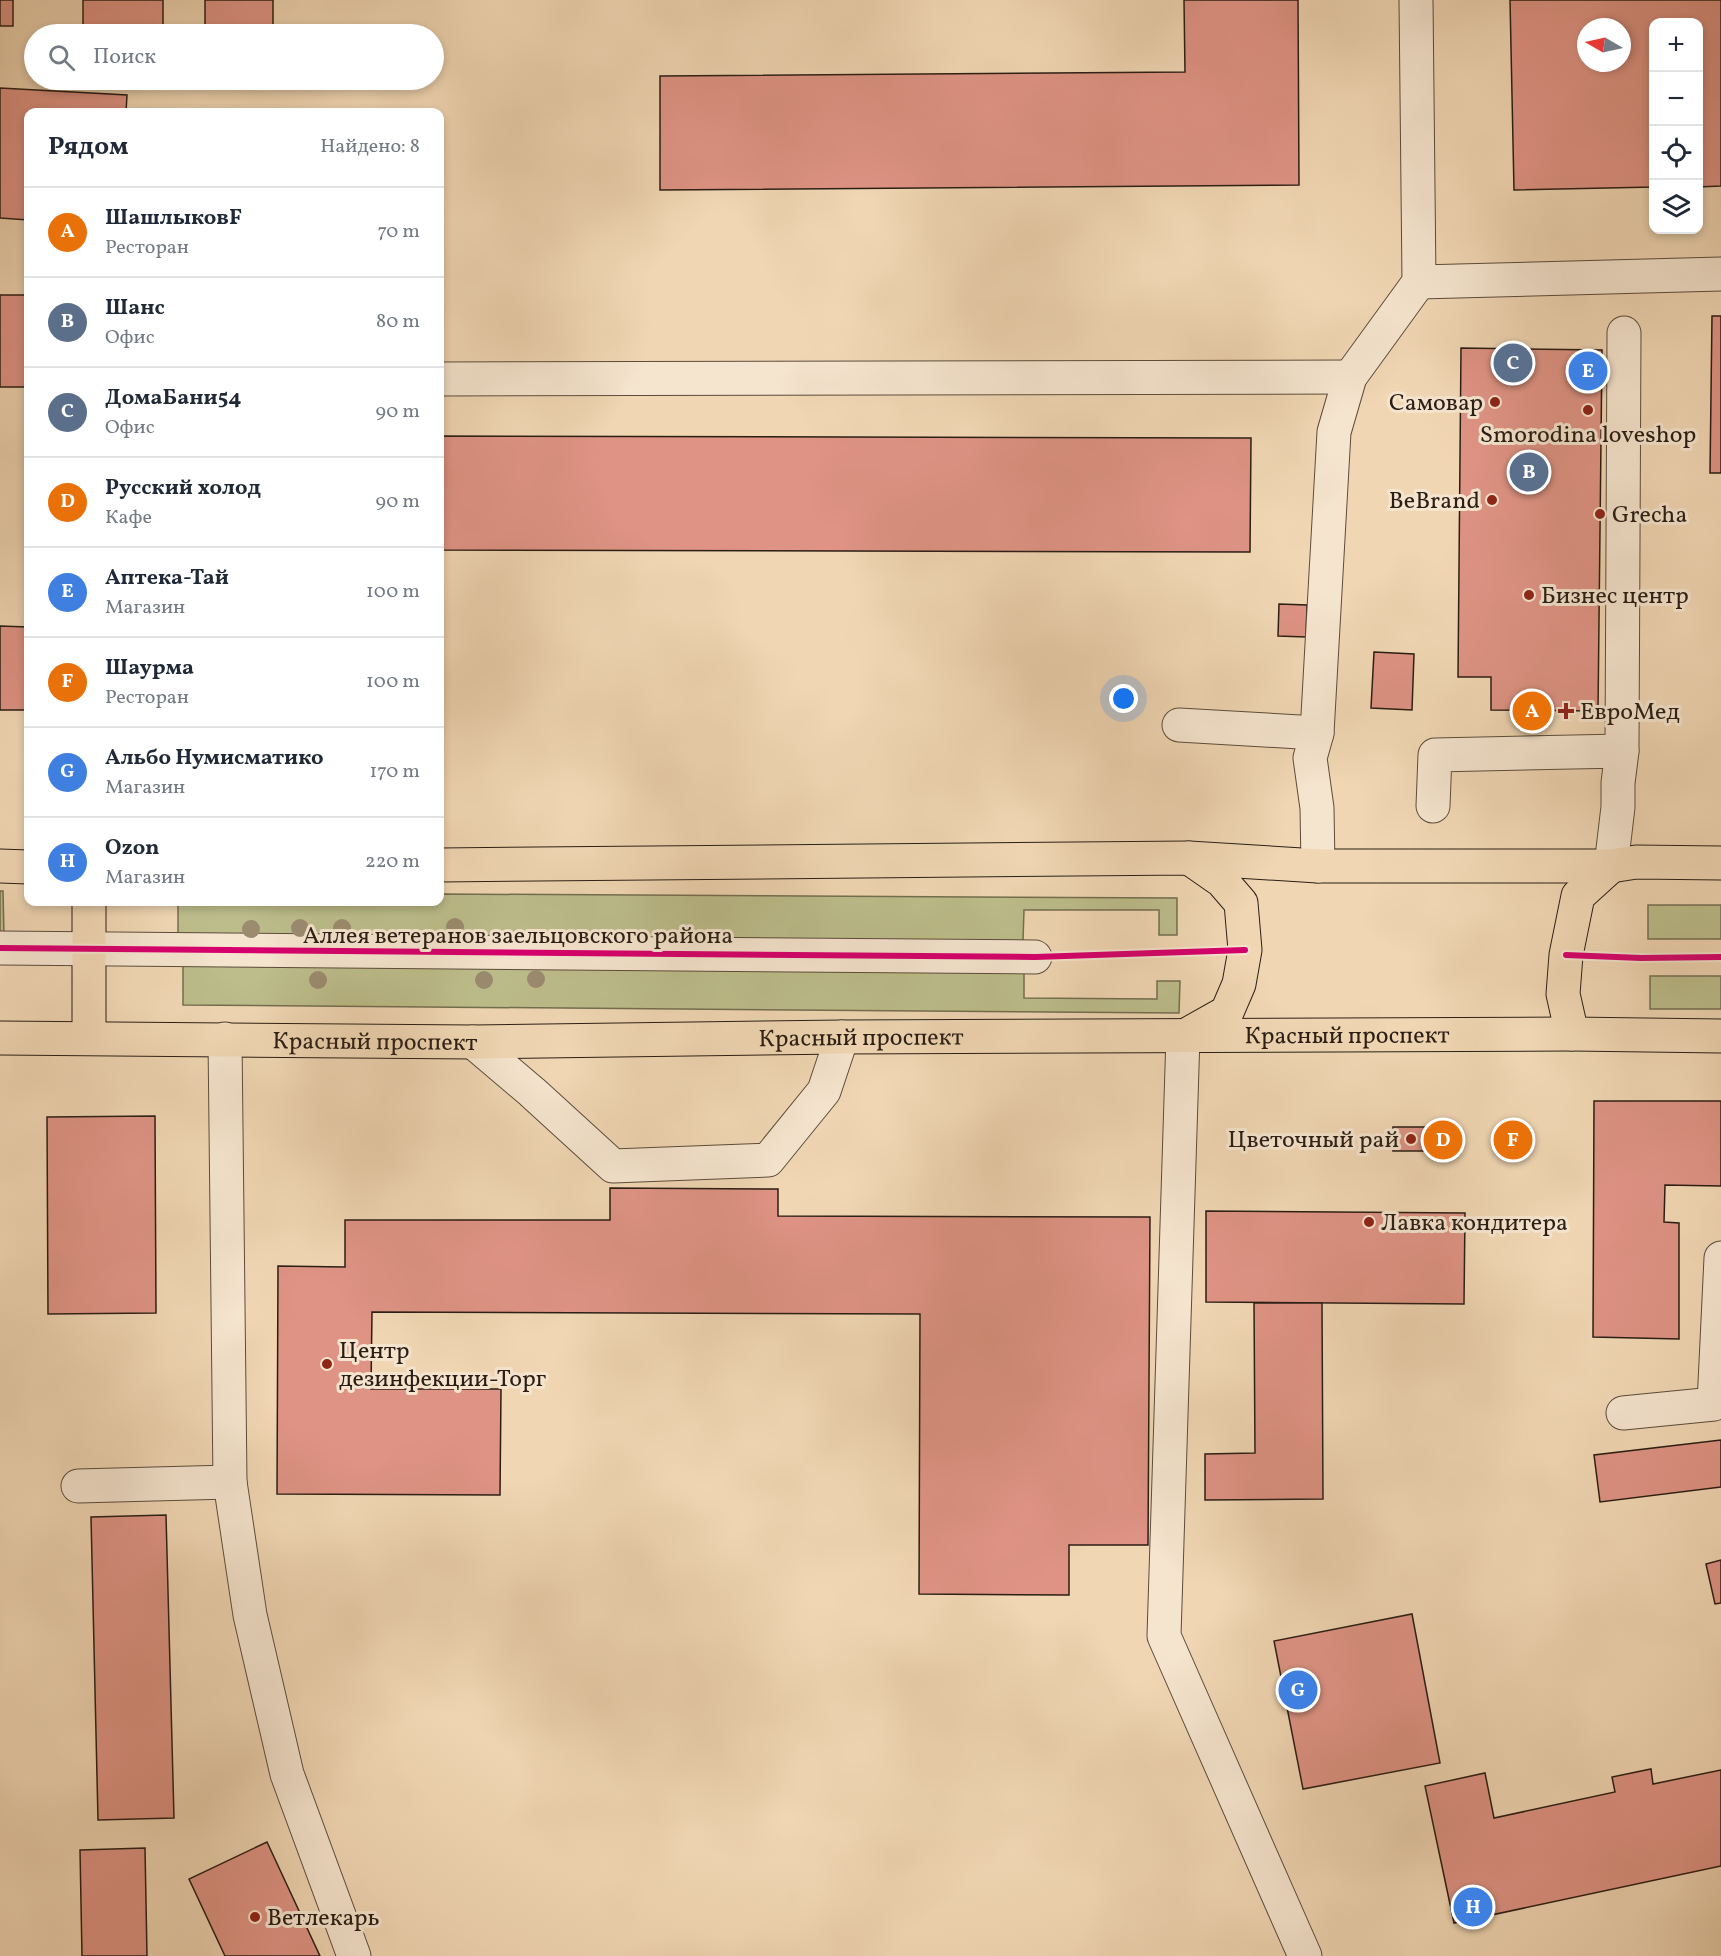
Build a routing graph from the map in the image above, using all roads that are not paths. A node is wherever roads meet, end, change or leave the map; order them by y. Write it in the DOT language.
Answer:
graph roads {
  1 [pos="1416,0"];
  2 [pos="1721,274"];
  3 [pos="1419,282"];
  4 [pos="1624,333"];
  5 [pos="1350,377"];
  6 [pos="444,379"];
  7 [pos="1179,725"];
  8 [pos="1317,733"];
  9 [pos="1622,751"];
  10 [pos="1432,806"];
  11 [pos="1189,858"];
  12 [pos="1721,863"];
  13 [pos="444,865"];
  14 [pos="0,866"];
  15 [pos="1318,866"];
  16 [pos="1611,866"];
  17 [pos="24,867"];
  18 [pos="89,906"];
  19 [pos="0,948"];
  20 [pos="88,949"];
  21 [pos="1035,957"];
  22 [pos="1572,1034"];
  23 [pos="1184,1036"];
  24 [pos="1721,1036"];
  25 [pos="842,1037"];
  26 [pos="0,1038"];
  27 [pos="89,1038"];
  28 [pos="225,1039"];
  29 [pos="473,1042"];
  30 [pos="1721,1258"];
  31 [pos="1623,1413"];
  32 [pos="230,1482"];
  33 [pos="78,1486"];
  34 [pos="354,1956"];
  35 [pos="1305,1956"];
  1 -- 3 [label="street"];
  2 -- 3 [label="street"];
  3 -- 5 [label="street"];
  4 -- 9 [label="street"];
  5 -- 6 [label="street"];
  5 -- 8 [label="street"];
  7 -- 8 [label="street"];
  8 -- 15 [label="street"];
  9 -- 10 [label="street"];
  9 -- 16 [label="street"];
  11 -- 13 [label="main road"];
  11 -- 15 [label="main road"];
  11 -- 23 [label="main road"];
  12 -- 16 [label="main road"];
  14 -- 17 [label="main road"];
  15 -- 16 [label="main road"];
  16 -- 22 [label="main road"];
  18 -- 20 [label="main road"];
  19 -- 20 [label="street, Аллея ветеранов заельцовского района"];
  20 -- 21 [label="street, Аллея ветеранов заельцовского района"];
  20 -- 27 [label="main road"];
  22 -- 23 [label="main road, Красный проспект"];
  22 -- 24 [label="main road, Красный проспект"];
  23 -- 25 [label="main road, Красный проспект"];
  23 -- 35 [label="street"];
  25 -- 29 [label="main road, Красный проспект"];
  25 -- 29 [label="street"];
  26 -- 27 [label="main road, Красный проспект"];
  27 -- 28 [label="main road, Красный проспект"];
  28 -- 29 [label="main road, Красный проспект"];
  28 -- 32 [label="street"];
  30 -- 31 [label="street"];
  32 -- 33 [label="street"];
  32 -- 34 [label="street"];
}
